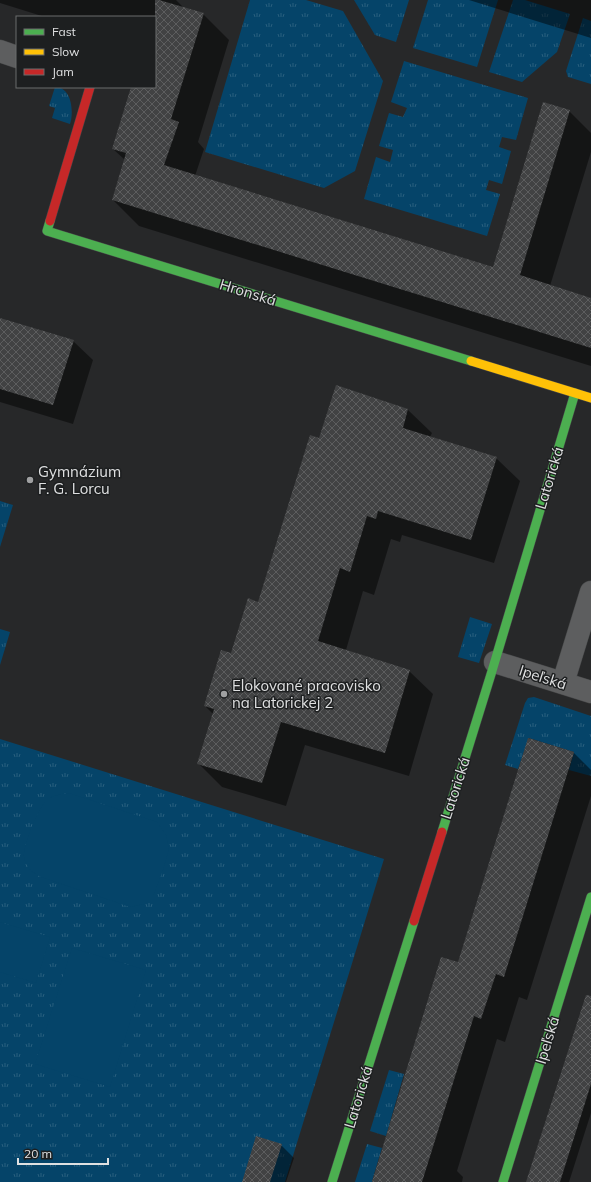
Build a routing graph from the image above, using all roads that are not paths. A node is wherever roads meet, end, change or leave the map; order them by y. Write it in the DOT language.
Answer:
graph roads {
  1 [pos="0,52"];
  2 [pos="16,57"];
  3 [pos="90,88"];
  4 [pos="575,393"];
  5 [pos="591,398"];
  6 [pos="591,592"];
  7 [pos="495,662"];
  8 [pos="563,683"];
  9 [pos="591,692"];
  10 [pos="591,897"];
  11 [pos="332,1182"];
  12 [pos="503,1182"];
  1 -- 2 [label="street"];
  3 -- 4 [label="street, Hronská"];
  4 -- 5 [label="street, Hronská"];
  4 -- 7 [label="street, Latorická"];
  6 -- 8 [label="street"];
  7 -- 8 [label="street, Ipeľská"];
  7 -- 11 [label="street, Latorická"];
  8 -- 9 [label="street, Ipeľská"];
  10 -- 12 [label="street, Ipeľská"];
}
